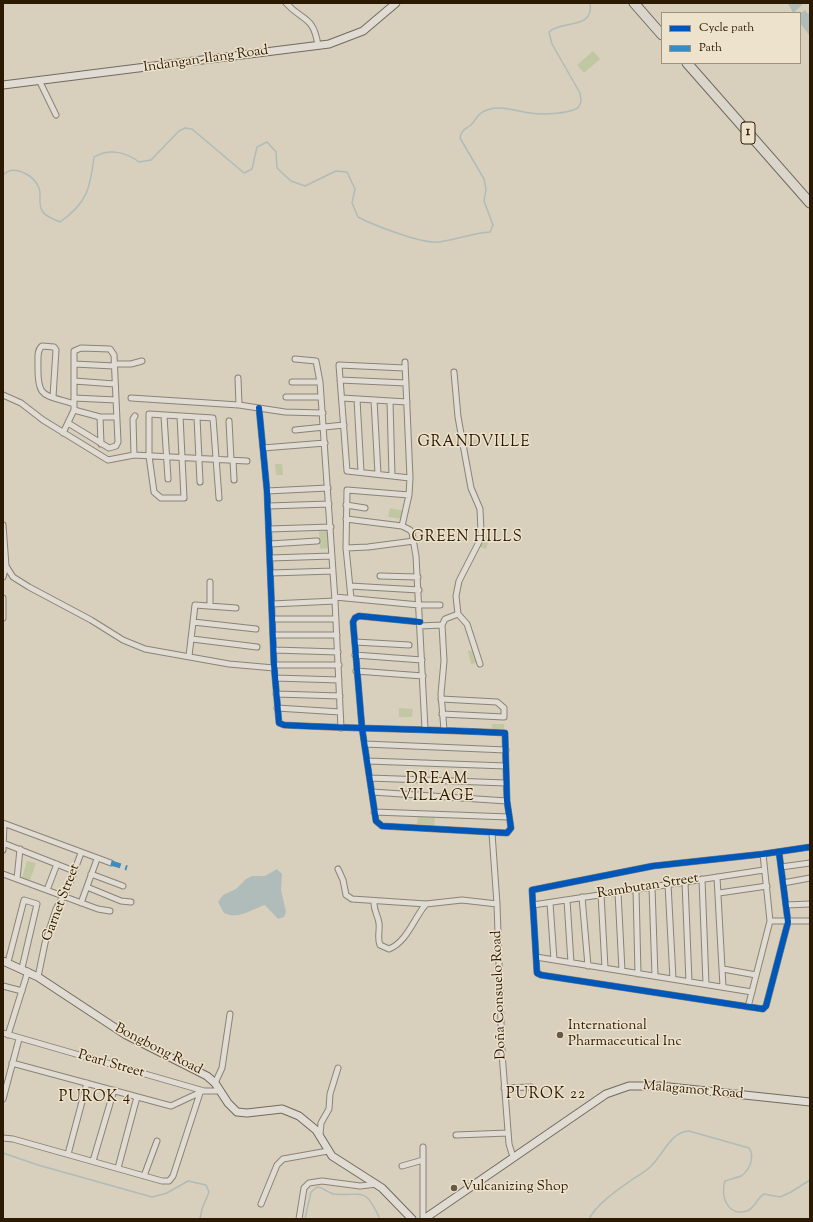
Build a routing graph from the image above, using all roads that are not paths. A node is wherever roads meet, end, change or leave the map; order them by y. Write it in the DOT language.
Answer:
graph roads {
  1 [pos="286,3"];
  2 [pos="396,3"];
  3 [pos="634,3"];
  4 [pos="661,34"];
  5 [pos="318,45"];
  6 [pos="688,64"];
  7 [pos="39,80"];
  8 [pos="3,85"];
  9 [pos="56,115"];
  10 [pos="810,203"];
  11 [pos="295,359"];
  12 [pos="142,361"];
  13 [pos="405,362"];
  14 [pos="74,364"];
  15 [pos="114,365"];
  16 [pos="406,368"];
  17 [pos="454,372"];
  18 [pos="238,378"];
  19 [pos="340,380"];
  20 [pos="74,381"];
  21 [pos="292,382"];
  22 [pos="320,382"];
  23 [pos="406,383"];
  24 [pos="115,384"];
  25 [pos="3,395"];
  26 [pos="53,397"];
  27 [pos="286,397"];
  28 [pos="321,397"];
  29 [pos="131,398"];
  30 [pos="342,398"];
  31 [pos="357,399"];
  32 [pos="116,400"];
  33 [pos="374,400"];
  34 [pos="74,401"];
  35 [pos="390,401"];
  36 [pos="407,402"];
  37 [pos="239,405"];
  38 [pos="259,408"];
  39 [pos="74,410"];
  40 [pos="323,414"];
  41 [pos="135,416"];
  42 [pos="164,416"];
  43 [pos="180,416"];
  44 [pos="100,417"];
  45 [pos="116,417"];
  46 [pos="197,417"];
  47 [pos="229,421"];
  48 [pos="68,423"];
  49 [pos="344,425"];
  50 [pos="324,428"];
  51 [pos="295,430"];
  52 [pos="63,433"];
  53 [pos="325,443"];
  54 [pos="101,444"];
  55 [pos="263,448"];
  56 [pos="134,455"];
  57 [pos="150,456"];
  58 [pos="167,457"];
  59 [pos="183,458"];
  60 [pos="199,459"];
  61 [pos="216,460"];
  62 [pos="232,460"];
  63 [pos="247,461"];
  64 [pos="361,472"];
  65 [pos="378,474"];
  66 [pos="392,476"];
  67 [pos="410,478"];
  68 [pos="168,479"];
  69 [pos="234,480"];
  70 [pos="200,482"];
  71 [pos="328,488"];
  72 [pos="267,491"];
  73 [pos="409,495"];
  74 [pos="219,498"];
  75 [pos="329,504"];
  76 [pos="346,505"];
  77 [pos="268,506"];
  78 [pos="365,508"];
  79 [pos="346,519"];
  80 [pos="3,525"];
  81 [pos="402,526"];
  82 [pos="330,527"];
  83 [pos="269,529"];
  84 [pos="414,540"];
  85 [pos="317,541"];
  86 [pos="270,544"];
  87 [pos="4,546"];
  88 [pos="346,548"];
  89 [pos="332,556"];
  90 [pos="270,558"];
  91 [pos="6,566"];
  92 [pos="333,571"];
  93 [pos="271,574"];
  94 [pos="380,576"];
  95 [pos="3,577"];
  96 [pos="418,577"];
  97 [pos="210,582"];
  98 [pos="350,586"];
  99 [pos="419,590"];
  100 [pos="3,598"];
  101 [pos="351,598"];
  102 [pos="335,599"];
  103 [pos="272,604"];
  104 [pos="210,605"];
  105 [pos="420,605"];
  106 [pos="440,605"];
  107 [pos="236,608"];
  108 [pos="458,614"];
  109 [pos="3,618"];
  110 [pos="273,618"];
  111 [pos="336,619"];
  112 [pos="193,622"];
  113 [pos="420,624"];
  114 [pos="442,626"];
  115 [pos="256,629"];
  116 [pos="274,635"];
  117 [pos="337,635"];
  118 [pos="192,639"];
  119 [pos="355,642"];
  120 [pos="409,645"];
  121 [pos="257,647"];
  122 [pos="274,650"];
  123 [pos="338,652"];
  124 [pos="355,655"];
  125 [pos="189,656"];
  126 [pos="422,660"];
  127 [pos="480,664"];
  128 [pos="338,665"];
  129 [pos="274,666"];
  130 [pos="356,671"];
  131 [pos="423,676"];
  132 [pos="275,678"];
  133 [pos="339,680"];
  134 [pos="276,694"];
  135 [pos="340,696"];
  136 [pos="442,699"];
  137 [pos="277,708"];
  138 [pos="340,712"];
  139 [pos="442,714"];
  140 [pos="341,728"];
  141 [pos="362,728"];
  142 [pos="425,729"];
  143 [pos="444,730"];
  144 [pos="365,744"];
  145 [pos="506,750"];
  146 [pos="368,761"];
  147 [pos="506,766"];
  148 [pos="370,778"];
  149 [pos="506,784"];
  150 [pos="372,792"];
  151 [pos="507,801"];
  152 [pos="374,812"];
  153 [pos="509,817"];
  154 [pos="3,824"];
  155 [pos="492,833"];
  156 [pos="3,843"];
  157 [pos="810,847"];
  158 [pos="20,849"];
  159 [pos="3,850"];
  160 [pos="779,852"];
  161 [pos="81,853"];
  162 [pos="763,854"];
  163 [pos="97,859"];
  164 [pos="111,863"];
  165 [pos="810,863"];
  166 [pos="57,864"];
  167 [pos="781,867"];
  168 [pos="338,869"];
  169 [pos="764,870"];
  170 [pos="74,871"];
  171 [pos="3,874"];
  172 [pos="91,874"];
  173 [pos="717,877"];
  174 [pos="810,878"];
  175 [pos="17,879"];
  176 [pos="702,879"];
  177 [pos="685,882"];
  178 [pos="783,883"];
  179 [pos="668,884"];
  180 [pos="123,886"];
  181 [pos="767,886"];
  182 [pos="87,887"];
  183 [pos="652,887"];
  184 [pos="636,889"];
  185 [pos="47,890"];
  186 [pos="618,892"];
  187 [pos="719,893"];
  188 [pos="601,894"];
  189 [pos="64,897"];
  190 [pos="582,898"];
  191 [pos="567,900"];
  192 [pos="374,901"];
  193 [pos="131,902"];
  194 [pos="81,903"];
  195 [pos="550,903"];
  196 [pos="426,904"];
  197 [pos="497,904"];
  198 [pos="810,904"];
  199 [pos="533,905"];
  200 [pos="786,905"];
  201 [pos="110,911"];
  202 [pos="770,921"];
  203 [pos="810,921"];
  204 [pos="788,922"];
  205 [pos="536,957"];
  206 [pos="554,960"];
  207 [pos="5,961"];
  208 [pos="571,963"];
  209 [pos="588,966"];
  210 [pos="604,968"];
  211 [pos="723,969"];
  212 [pos="25,970"];
  213 [pos="622,971"];
  214 [pos="638,974"];
  215 [pos="756,975"];
  216 [pos="655,976"];
  217 [pos="38,977"];
  218 [pos="673,979"];
  219 [pos="689,982"];
  220 [pos="706,984"];
  221 [pos="3,986"];
  222 [pos="723,987"];
  223 [pos="22,991"];
  224 [pos="752,992"];
  225 [pos="748,1007"];
  226 [pos="230,1014"];
  227 [pos="6,1034"];
  228 [pos="19,1039"];
  229 [pos="12,1063"];
  230 [pos="338,1068"];
  231 [pos="87,1083"];
  232 [pos="215,1083"];
  233 [pos="531,1087"];
  234 [pos="504,1088"];
  235 [pos="114,1090"];
  236 [pos="219,1091"];
  237 [pos="202,1092"];
  238 [pos="137,1096"];
  239 [pos="3,1099"];
  240 [pos="810,1102"];
  241 [pos="508,1133"];
  242 [pos="320,1135"];
  243 [pos="456,1135"];
  244 [pos="3,1138"];
  245 [pos="156,1141"];
  246 [pos="423,1147"];
  247 [pos="328,1151"];
  248 [pos="68,1154"];
  249 [pos="513,1157"];
  250 [pos="423,1160"];
  251 [pos="93,1161"];
  252 [pos="402,1166"];
  253 [pos="118,1168"];
  254 [pos="144,1176"];
  255 [pos="378,1184"];
  256 [pos="260,1204"];
  257 [pos="298,1219"];
  258 [pos="412,1219"];
  259 [pos="424,1219"];
  1 -- 5 [label="street"];
  2 -- 5 [label="street, Indangan-Ilang Road"];
  3 -- 4 [label="highway"];
  5 -- 7 [label="street, Indangan-Ilang Road"];
  6 -- 10 [label="highway, 1"];
  7 -- 8 [label="street, Indangan-Ilang Road"];
  7 -- 9 [label="street"];
  11 -- 22 [label="street"];
  12 -- 15 [label="street"];
  13 -- 16 [label="street"];
  14 -- 15 [label="street"];
  14 -- 15 [label="street"];
  14 -- 20 [label="street"];
  15 -- 24 [label="street"];
  16 -- 19 [label="street"];
  16 -- 23 [label="street"];
  17 -- 108 [label="street"];
  18 -- 37 [label="street"];
  19 -- 23 [label="street"];
  19 -- 30 [label="street"];
  20 -- 24 [label="street"];
  20 -- 34 [label="street"];
  21 -- 22 [label="street"];
  22 -- 28 [label="street"];
  23 -- 36 [label="street"];
  24 -- 32 [label="street"];
  25 -- 52 [label="street"];
  26 -- 26 [label="street"];
  26 -- 34 [label="street"];
  27 -- 28 [label="street"];
  28 -- 40 [label="street"];
  29 -- 37 [label="street"];
  30 -- 31 [label="street"];
  30 -- 49 [label="street"];
  31 -- 33 [label="street"];
  31 -- 64 [label="street"];
  32 -- 34 [label="street"];
  32 -- 45 [label="street"];
  33 -- 35 [label="street"];
  33 -- 65 [label="street"];
  34 -- 39 [label="street"];
  35 -- 36 [label="street"];
  35 -- 66 [label="street"];
  36 -- 67 [label="street"];
  37 -- 38 [label="street"];
  38 -- 40 [label="street"];
  38 -- 55 [label="street"];
  39 -- 44 [label="street"];
  39 -- 48 [label="street"];
  40 -- 50 [label="street"];
  41 -- 56 [label="street"];
  42 -- 43 [label="street"];
  42 -- 57 [label="street"];
  42 -- 58 [label="street"];
  43 -- 46 [label="street"];
  43 -- 59 [label="street"];
  44 -- 45 [label="street"];
  44 -- 54 [label="street"];
  45 -- 54 [label="street"];
  46 -- 60 [label="street"];
  46 -- 61 [label="street"];
  47 -- 62 [label="street"];
  48 -- 52 [label="street"];
  48 -- 54 [label="street"];
  49 -- 50 [label="street"];
  49 -- 64 [label="street"];
  50 -- 51 [label="street"];
  50 -- 53 [label="street"];
  52 -- 56 [label="street"];
  53 -- 55 [label="street"];
  53 -- 71 [label="street"];
  55 -- 72 [label="street"];
  56 -- 57 [label="street"];
  57 -- 58 [label="street"];
  57 -- 59 [label="street"];
  58 -- 59 [label="street"];
  58 -- 68 [label="street"];
  59 -- 60 [label="street"];
  60 -- 61 [label="street"];
  60 -- 70 [label="street"];
  61 -- 62 [label="street"];
  61 -- 74 [label="street"];
  62 -- 63 [label="street"];
  62 -- 69 [label="street"];
  64 -- 65 [label="street"];
  65 -- 66 [label="street"];
  66 -- 67 [label="street"];
  67 -- 73 [label="street"];
  71 -- 72 [label="street"];
  71 -- 75 [label="street"];
  72 -- 77 [label="street"];
  73 -- 76 [label="street"];
  73 -- 81 [label="street"];
  75 -- 77 [label="street"];
  75 -- 82 [label="street"];
  76 -- 78 [label="street"];
  76 -- 79 [label="street"];
  77 -- 83 [label="street"];
  79 -- 81 [label="street"];
  79 -- 88 [label="street"];
  80 -- 87 [label="street"];
  81 -- 84 [label="street"];
  82 -- 83 [label="street"];
  82 -- 89 [label="street"];
  83 -- 86 [label="street"];
  84 -- 88 [label="street"];
  84 -- 96 [label="street"];
  85 -- 86 [label="street"];
  86 -- 90 [label="street"];
  87 -- 91 [label="street"];
  88 -- 98 [label="street"];
  89 -- 90 [label="street"];
  89 -- 92 [label="street"];
  90 -- 93 [label="street"];
  91 -- 95 [label="street"];
  91 -- 125 [label="street"];
  92 -- 93 [label="street"];
  92 -- 102 [label="street"];
  93 -- 103 [label="street"];
  94 -- 96 [label="street"];
  96 -- 99 [label="street"];
  97 -- 104 [label="street"];
  98 -- 99 [label="street"];
  98 -- 101 [label="street"];
  99 -- 105 [label="street"];
  100 -- 109 [label="street"];
  101 -- 102 [label="street"];
  101 -- 105 [label="street"];
  102 -- 103 [label="street"];
  102 -- 111 [label="street"];
  103 -- 110 [label="street"];
  104 -- 107 [label="street"];
  104 -- 112 [label="street"];
  105 -- 106 [label="street"];
  105 -- 113 [label="street"];
  108 -- 114 [label="street"];
  108 -- 127 [label="street"];
  110 -- 111 [label="street"];
  110 -- 116 [label="street"];
  111 -- 117 [label="street"];
  112 -- 115 [label="street"];
  112 -- 118 [label="street"];
  113 -- 114 [label="street"];
  113 -- 119 [label="street"];
  113 -- 126 [label="street"];
  114 -- 136 [label="street"];
  116 -- 117 [label="street"];
  116 -- 122 [label="street"];
  117 -- 123 [label="street"];
  118 -- 121 [label="street"];
  118 -- 125 [label="street"];
  119 -- 120 [label="street"];
  119 -- 124 [label="street"];
  122 -- 123 [label="street"];
  122 -- 129 [label="street"];
  123 -- 128 [label="street"];
  124 -- 126 [label="street"];
  124 -- 130 [label="street"];
  125 -- 129 [label="street"];
  126 -- 131 [label="street"];
  128 -- 129 [label="street"];
  128 -- 133 [label="street"];
  129 -- 132 [label="street"];
  130 -- 131 [label="street"];
  130 -- 141 [label="street"];
  131 -- 142 [label="street"];
  132 -- 133 [label="street"];
  132 -- 134 [label="street"];
  133 -- 135 [label="street"];
  134 -- 135 [label="street"];
  134 -- 137 [label="street"];
  135 -- 138 [label="street"];
  136 -- 139 [label="street"];
  136 -- 139 [label="street"];
  137 -- 138 [label="street"];
  137 -- 140 [label="street"];
  138 -- 140 [label="street"];
  139 -- 143 [label="street"];
  140 -- 141 [label="street"];
  141 -- 142 [label="street"];
  141 -- 144 [label="street"];
  142 -- 143 [label="street"];
  143 -- 145 [label="street"];
  144 -- 145 [label="street"];
  144 -- 146 [label="street"];
  145 -- 147 [label="street"];
  146 -- 147 [label="street"];
  146 -- 148 [label="street"];
  147 -- 149 [label="street"];
  148 -- 149 [label="street"];
  148 -- 150 [label="street"];
  149 -- 151 [label="street"];
  150 -- 151 [label="street"];
  150 -- 152 [label="street"];
  151 -- 153 [label="street"];
  152 -- 153 [label="street"];
  152 -- 155 [label="street"];
  153 -- 155 [label="street"];
  154 -- 156 [label="street"];
  154 -- 161 [label="street"];
  155 -- 197 [label="street, Doña Consuelo Road"];
  156 -- 158 [label="street"];
  156 -- 159 [label="street"];
  157 -- 160 [label="street"];
  158 -- 166 [label="street"];
  158 -- 175 [label="street"];
  160 -- 162 [label="street"];
  160 -- 167 [label="street"];
  161 -- 163 [label="street"];
  161 -- 170 [label="street, Garnet Street"];
  162 -- 169 [label="street"];
  162 -- 199 [label="street"];
  163 -- 164 [label="street"];
  163 -- 172 [label="street"];
  165 -- 167 [label="street"];
  166 -- 170 [label="street"];
  166 -- 185 [label="street"];
  167 -- 178 [label="street"];
  168 -- 192 [label="street"];
  169 -- 173 [label="street, Rambutan Street"];
  169 -- 181 [label="street"];
  170 -- 189 [label="street, Garnet Street"];
  171 -- 175 [label="street"];
  172 -- 180 [label="street"];
  172 -- 182 [label="street"];
  173 -- 176 [label="street, Rambutan Street"];
  173 -- 187 [label="street"];
  174 -- 178 [label="street"];
  175 -- 185 [label="street"];
  176 -- 177 [label="street, Rambutan Street"];
  176 -- 220 [label="street"];
  177 -- 179 [label="street, Rambutan Street"];
  177 -- 219 [label="street"];
  178 -- 200 [label="street"];
  179 -- 183 [label="street, Rambutan Street"];
  179 -- 218 [label="street"];
  181 -- 187 [label="street"];
  181 -- 202 [label="street"];
  182 -- 193 [label="street"];
  182 -- 194 [label="street"];
  183 -- 184 [label="street, Rambutan Street"];
  183 -- 216 [label="street"];
  184 -- 186 [label="street, Rambutan Street"];
  184 -- 214 [label="street"];
  185 -- 189 [label="street"];
  186 -- 188 [label="street, Rambutan Street"];
  186 -- 213 [label="street"];
  187 -- 211 [label="street"];
  188 -- 190 [label="street, Rambutan Street"];
  188 -- 210 [label="street"];
  189 -- 194 [label="street"];
  189 -- 217 [label="street, Garnet Street"];
  190 -- 191 [label="street, Rambutan Street"];
  190 -- 209 [label="street"];
  191 -- 195 [label="street, Rambutan Street"];
  191 -- 208 [label="street"];
  192 -- 196 [label="street"];
  192 -- 196 [label="street"];
  194 -- 201 [label="street"];
  195 -- 199 [label="street, Rambutan Street"];
  195 -- 206 [label="street"];
  196 -- 197 [label="street"];
  197 -- 234 [label="street, Doña Consuelo Road"];
  198 -- 200 [label="street"];
  199 -- 205 [label="street"];
  200 -- 204 [label="street"];
  202 -- 204 [label="street"];
  202 -- 215 [label="street"];
  203 -- 204 [label="street"];
  204 -- 225 [label="street"];
  205 -- 206 [label="street"];
  205 -- 225 [label="street"];
  206 -- 208 [label="street"];
  207 -- 212 [label="street, Bongbong Road"];
  207 -- 212 [label="street"];
  208 -- 209 [label="street"];
  209 -- 210 [label="street"];
  210 -- 213 [label="street"];
  211 -- 215 [label="street"];
  211 -- 222 [label="street"];
  212 -- 217 [label="street, Bongbong Road"];
  212 -- 223 [label="street"];
  213 -- 214 [label="street"];
  214 -- 216 [label="street"];
  215 -- 224 [label="street"];
  216 -- 218 [label="street"];
  217 -- 232 [label="street, Bongbong Road"];
  218 -- 219 [label="street"];
  219 -- 220 [label="street"];
  220 -- 222 [label="street"];
  221 -- 223 [label="street"];
  222 -- 224 [label="street"];
  223 -- 227 [label="street"];
  224 -- 225 [label="street"];
  226 -- 232 [label="street"];
  227 -- 228 [label="street, Pearl Street"];
  228 -- 229 [label="street"];
  228 -- 237 [label="street, Pearl Street"];
  229 -- 231 [label="street"];
  229 -- 239 [label="street"];
  230 -- 242 [label="street"];
  231 -- 235 [label="street"];
  231 -- 248 [label="street"];
  232 -- 236 [label="street, Bongbong Road"];
  233 -- 234 [label="street"];
  234 -- 241 [label="street, Doña Consuelo Road"];
  235 -- 238 [label="street"];
  235 -- 251 [label="street"];
  236 -- 237 [label="street, Pearl Street"];
  236 -- 242 [label="street, Bongbong Road"];
  237 -- 238 [label="street"];
  237 -- 254 [label="street"];
  238 -- 253 [label="street"];
  240 -- 249 [label="street, Malagamot Road"];
  241 -- 243 [label="street"];
  241 -- 249 [label="street, Doña Consuelo Road"];
  242 -- 247 [label="street, Bongbong Road"];
  244 -- 248 [label="street"];
  245 -- 254 [label="street"];
  246 -- 250 [label="street"];
  247 -- 255 [label="street, Bongbong Road"];
  247 -- 256 [label="street"];
  248 -- 251 [label="street"];
  249 -- 259 [label="street, Malagamot Road"];
  250 -- 252 [label="street"];
  250 -- 259 [label="street"];
  251 -- 253 [label="street"];
  253 -- 254 [label="street"];
  255 -- 257 [label="street"];
  255 -- 258 [label="street, Bongbong Road"];
}
